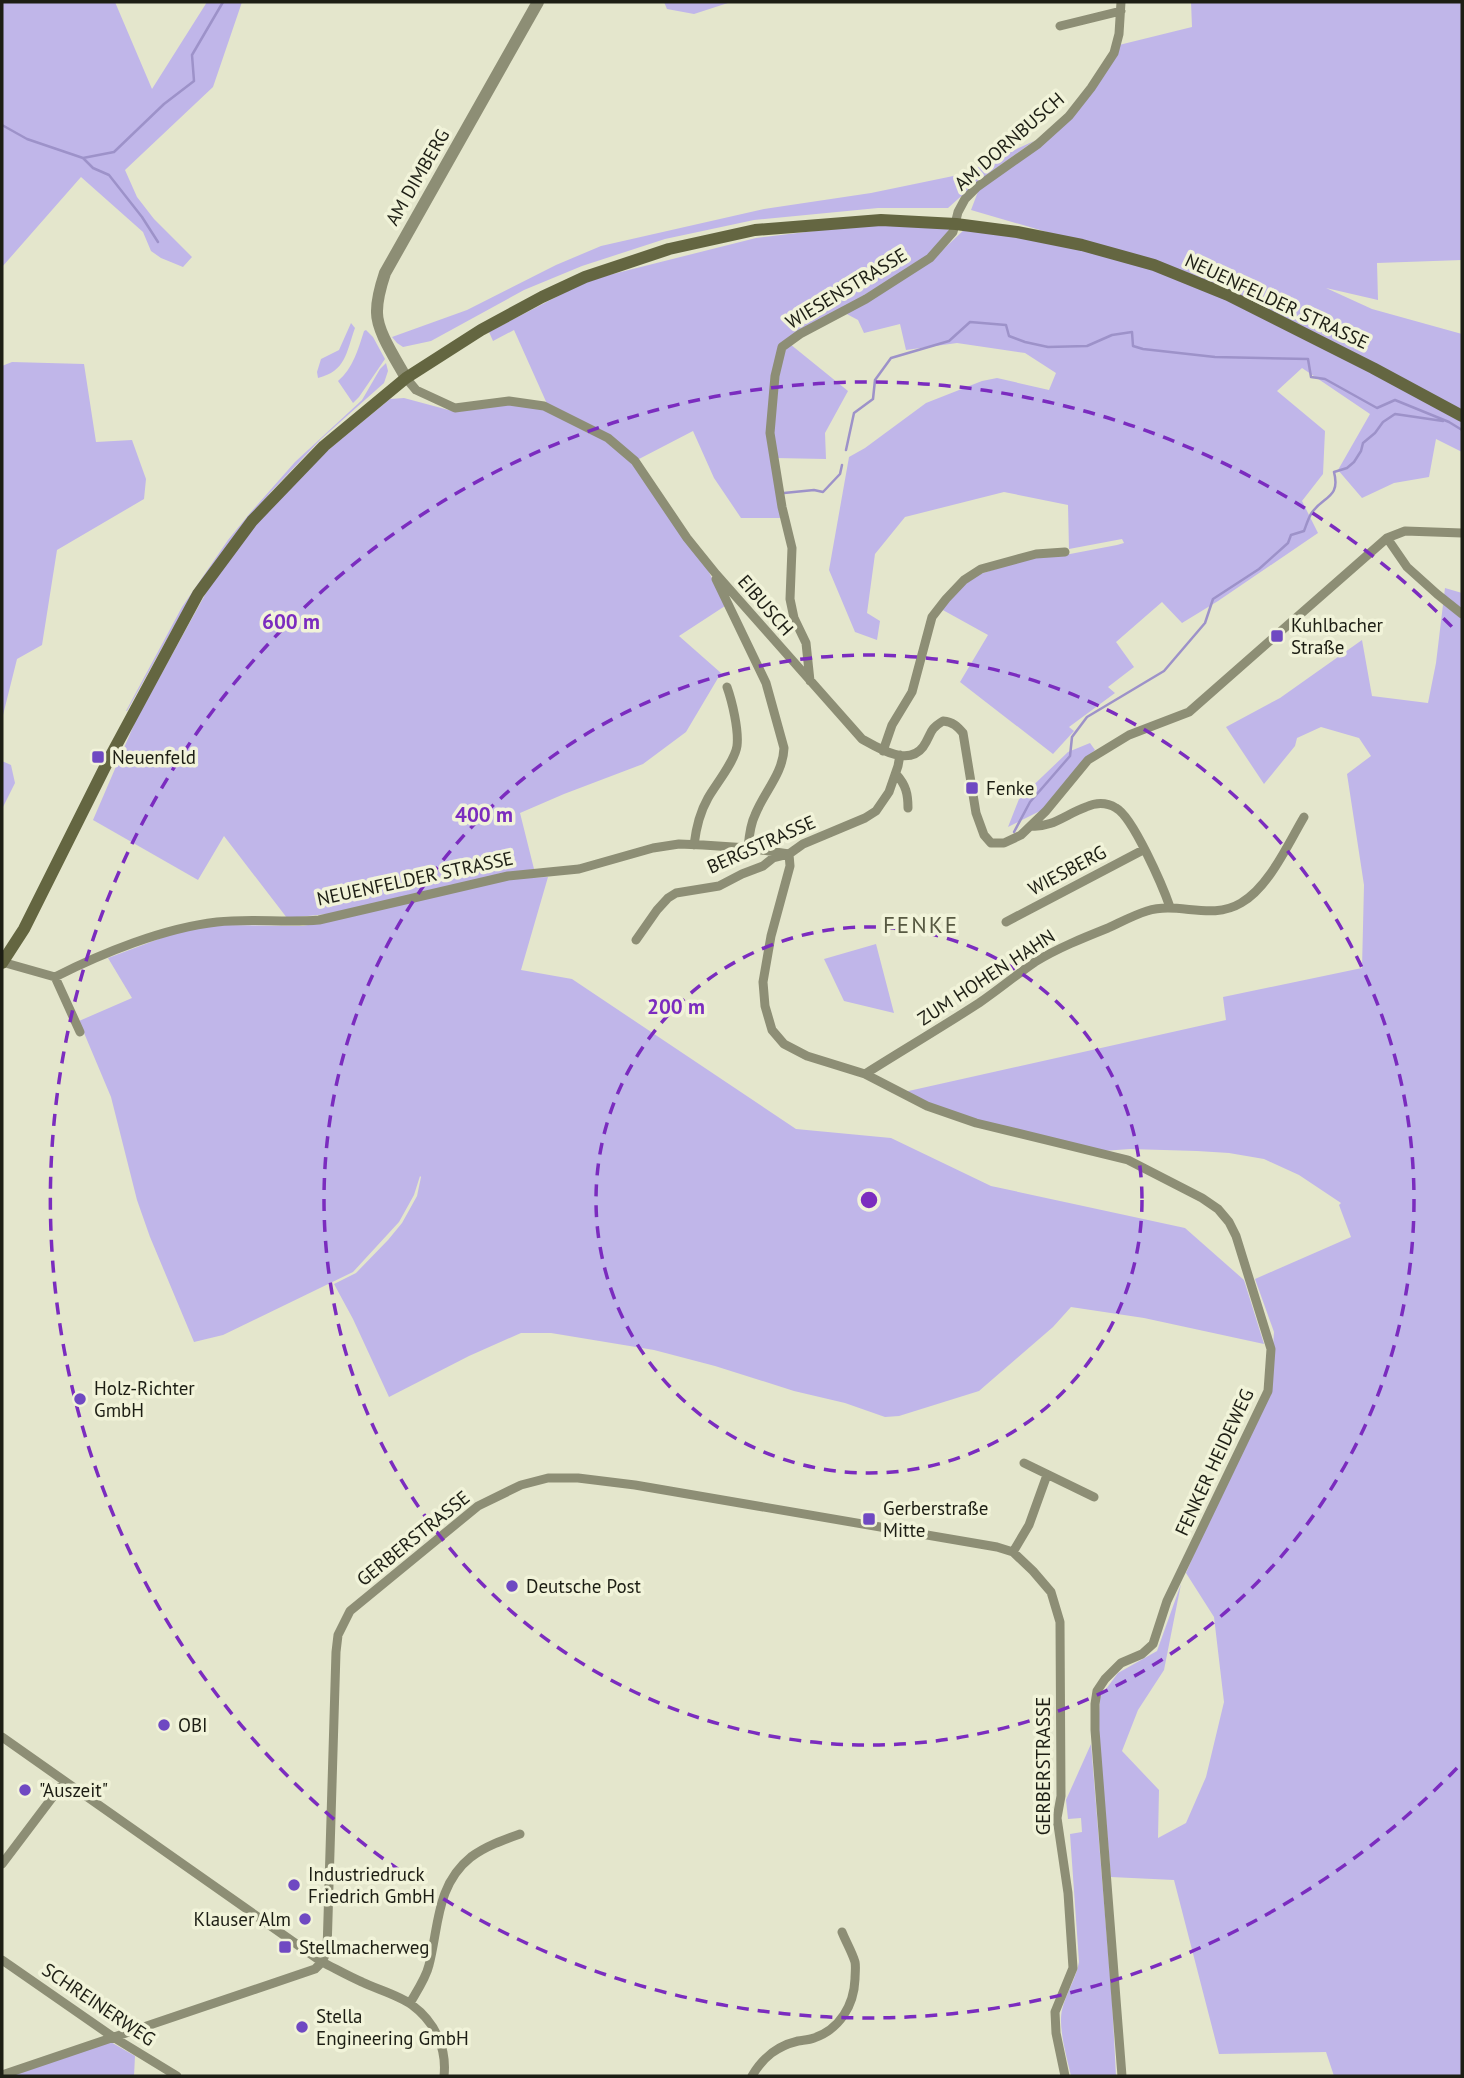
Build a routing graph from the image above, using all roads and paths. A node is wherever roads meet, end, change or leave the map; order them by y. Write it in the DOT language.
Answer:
graph roads {
  1 [pos="538,2"];
  2 [pos="1121,6"];
  3 [pos="1060,26"];
  4 [pos="956,224"];
  5 [pos="406,378"];
  6 [pos="1462,416"];
  7 [pos="1462,533"];
  8 [pos="1387,538"];
  9 [pos="1066,552"];
  10 [pos="716,574"];
  11 [pos="1462,614"];
  12 [pos="810,681"];
  13 [pos="727,687"];
  14 [pos="883,751"];
  15 [pos="900,755"];
  16 [pos="896,775"];
  17 [pos="908,808"];
  18 [pos="1304,817"];
  19 [pos="1031,826"];
  20 [pos="694,845"];
  21 [pos="748,848"];
  22 [pos="1143,850"];
  23 [pos="789,854"];
  24 [pos="1170,907"];
  25 [pos="1006,922"];
  26 [pos="636,940"];
  27 [pos="2,962"];
  28 [pos="54,977"];
  29 [pos="80,1032"];
  30 [pos="865,1074"];
  31 [pos="1024,1463"];
  32 [pos="1047,1475"];
  33 [pos="1094,1497"];
  34 [pos="1013,1552"];
  35 [pos="2,1737"];
  36 [pos="64,1782"];
  37 [pos="520,1834"];
  38 [pos="2,1864"];
  39 [pos="842,1932"];
  40 [pos="2,1960"];
  41 [pos="322,1962"];
  42 [pos="410,2003"];
  43 [pos="113,2037"];
  44 [pos="2,2075"];
  45 [pos="177,2076"];
  46 [pos="444,2076"];
  47 [pos="752,2076"];
  48 [pos="1065,2076"];
  49 [pos="1122,2076"];
  1 -- 5 [label="street, AM DIMBERG"];
  2 -- 3 [label="street"];
  2 -- 4 [label="street, AM DORNBUSCH"];
  4 -- 5 [label="main road, NEUENFELDER STRASSE"];
  4 -- 6 [label="main road, NEUENFELDER STRASSE"];
  4 -- 12 [label="street, WIESENSTRASSE"];
  5 -- 10 [label="street, EIBUSCH"];
  5 -- 27 [label="main road, NEUENFELDER STRASSE"];
  7 -- 8 [label="street"];
  8 -- 11 [label="street"];
  8 -- 19 [label="street"];
  9 -- 14 [label="street"];
  10 -- 12 [label="street, EIBUSCH"];
  10 -- 21 [label="street"];
  12 -- 14 [label="street, EIBUSCH"];
  13 -- 20 [label="street"];
  14 -- 15 [label="street, EIBUSCH"];
  15 -- 16 [label="street, BERGSTRASSE"];
  15 -- 19 [label="street"];
  16 -- 17 [label="street"];
  16 -- 23 [label="street, BERGSTRASSE"];
  18 -- 24 [label="street, ZUM HOHEN HAHN"];
  19 -- 22 [label="street"];
  20 -- 21 [label="street, NEUENFELDER STRASSE"];
  20 -- 28 [label="street, NEUENFELDER STRASSE"];
  21 -- 23 [label="street, NEUENFELDER STRASSE"];
  22 -- 24 [label="street"];
  22 -- 25 [label="street, WIESBERG"];
  23 -- 26 [label="street, BERGSTRASSE"];
  23 -- 30 [label="street, FENKER HEIDEWEG"];
  24 -- 30 [label="street, ZUM HOHEN HAHN"];
  27 -- 28 [label="street, NEUENFELDER STRASSE"];
  28 -- 29 [label="street"];
  30 -- 49 [label="street, FENKER HEIDEWEG"];
  31 -- 32 [label="street"];
  32 -- 33 [label="street"];
  32 -- 34 [label="street"];
  34 -- 41 [label="street, GERBERSTRASSE"];
  34 -- 48 [label="street, GERBERSTRASSE"];
  35 -- 36 [label="street"];
  36 -- 38 [label="street"];
  36 -- 41 [label="street"];
  37 -- 42 [label="street"];
  39 -- 47 [label="street"];
  40 -- 43 [label="street, SCHREINERWEG"];
  41 -- 42 [label="street"];
  41 -- 43 [label="street"];
  42 -- 46 [label="street"];
  43 -- 44 [label="street"];
  43 -- 45 [label="street, SCHREINERWEG"];
}
